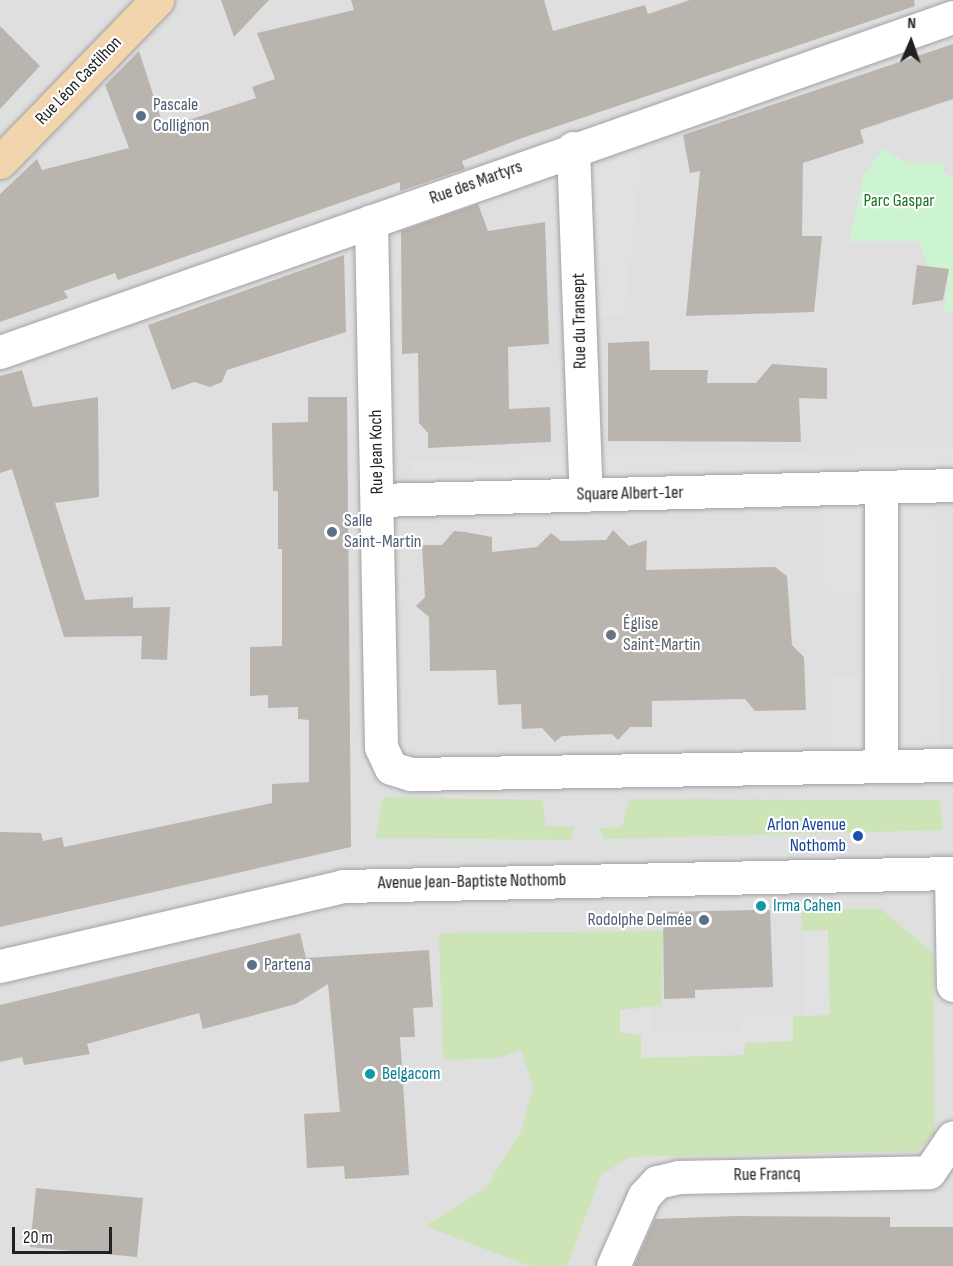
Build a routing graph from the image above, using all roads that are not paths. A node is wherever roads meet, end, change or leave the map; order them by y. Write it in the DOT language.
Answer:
graph roads {
  1 [pos="157,0"];
  2 [pos="953,17"];
  3 [pos="573,148"];
  4 [pos="0,162"];
  5 [pos="371,220"];
  6 [pos="0,352"];
  7 [pos="953,485"];
  8 [pos="881,487"];
  9 [pos="586,495"];
  10 [pos="378,500"];
  11 [pos="953,765"];
  12 [pos="881,766"];
  13 [pos="952,873"];
  14 [pos="0,966"];
  15 [pos="953,985"];
  16 [pos="953,1137"];
  17 [pos="613,1266"];
  1 -- 4 [label="main road, Rue Léon Castilhon"];
  2 -- 3 [label="street, Rue des Martyrs"];
  3 -- 5 [label="street, Rue des Martyrs"];
  3 -- 9 [label="street, Rue du Transept"];
  5 -- 6 [label="street, Rue des Martyrs"];
  5 -- 10 [label="street, Rue Jean Koch"];
  7 -- 8 [label="street, Square Albert-1er"];
  8 -- 9 [label="street, Square Albert-1er"];
  8 -- 12 [label="street"];
  9 -- 10 [label="street, Square Albert-1er"];
  10 -- 12 [label="street, Rue Jean Koch"];
  11 -- 12 [label="street"];
  13 -- 14 [label="street, Avenue Jean-Baptiste Nothomb"];
  13 -- 15 [label="street"];
  16 -- 17 [label="street, Rue Francq"];
}
